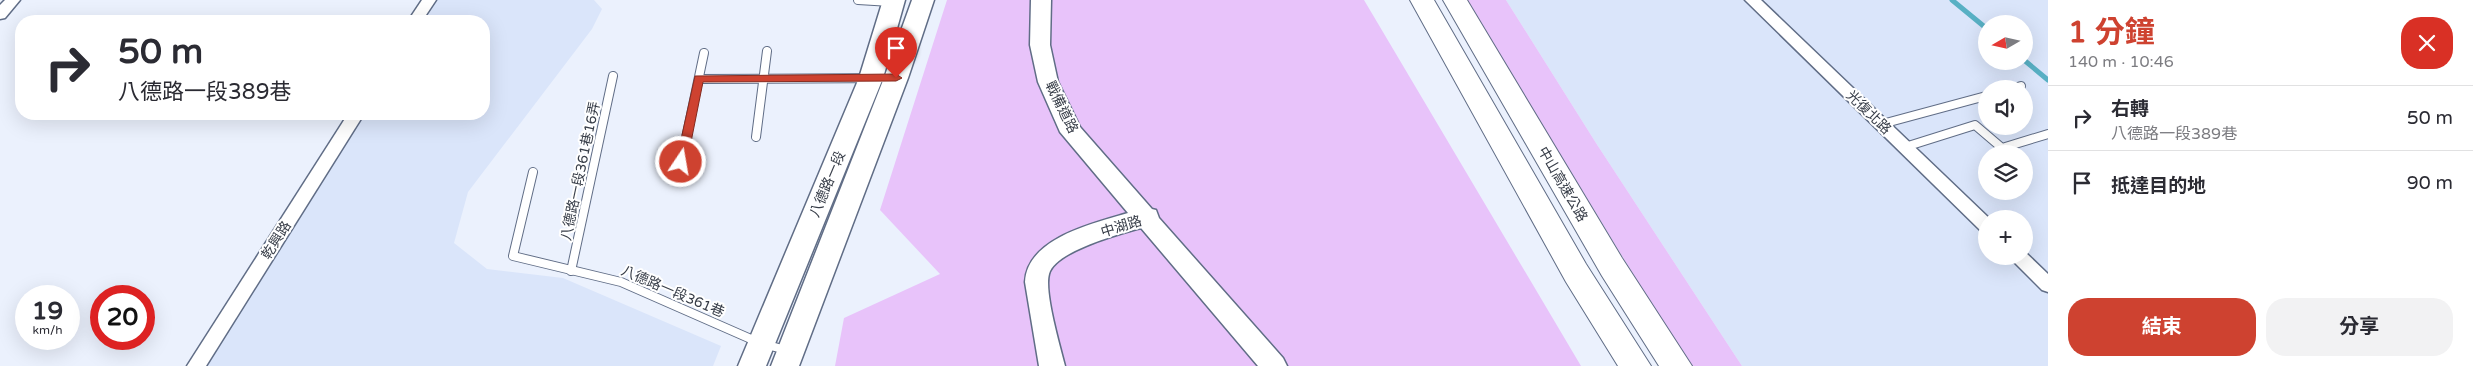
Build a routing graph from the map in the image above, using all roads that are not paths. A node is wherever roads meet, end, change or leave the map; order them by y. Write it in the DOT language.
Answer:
graph roads {
  1 [pos="13,0"];
  2 [pos="429,0"];
  3 [pos="858,0"];
  4 [pos="923,0"];
  5 [pos="1041,0"];
  6 [pos="1422,0"];
  7 [pos="1455,0"];
  8 [pos="1752,0"];
  9 [pos="893,1"];
  10 [pos="0,14"];
  11 [pos="419,15"];
  12 [pos="767,51"];
  13 [pos="704,53"];
  14 [pos="613,76"];
  15 [pos="698,78"];
  16 [pos="763,78"];
  17 [pos="871,78"];
  18 [pos="896,78"];
  19 [pos="1978,98"];
  20 [pos="352,120"];
  21 [pos="1882,124"];
  22 [pos="2048,134"];
  23 [pos="756,137"];
  24 [pos="1905,147"];
  25 [pos="681,162"];
  26 [pos="533,172"];
  27 [pos="1148,217"];
  28 [pos="1978,217"];
  29 [pos="2028,265"];
  30 [pos="571,271"];
  31 [pos="2048,285"];
  32 [pos="756,355"];
  33 [pos="788,359"];
  34 [pos="196,366"];
  35 [pos="1052,366"];
  36 [pos="1274,366"];
  37 [pos="1635,366"];
  38 [pos="1676,366"];
  1 -- 10 [label="street"];
  2 -- 11 [label="street"];
  3 -- 9 [label="lane"];
  4 -- 18 [label="main road, 八德路一段"];
  5 -- 27 [label="street, 戰備道路"];
  6 -- 37 [label="highway"];
  7 -- 38 [label="highway, 中山高速公路"];
  8 -- 21 [label="street, 光復北路"];
  9 -- 17 [label="main road, 八德路一段"];
  12 -- 16 [label="lane"];
  13 -- 15 [label="lane"];
  14 -- 30 [label="lane, 八德路一段361巷16弄"];
  15 -- 16 [label="lane"];
  15 -- 25 [label="lane"];
  16 -- 17 [label="lane"];
  16 -- 23 [label="lane"];
  17 -- 18 [label="lane"];
  17 -- 32 [label="main road, 八德路一段"];
  18 -- 33 [label="main road, 八德路一段"];
  19 -- 21 [label="lane"];
  20 -- 34 [label="street, 乾興路"];
  21 -- 24 [label="street, 光復北路"];
  22 -- 24 [label="lane"];
  24 -- 28 [label="street, 光復北路"];
  26 -- 30 [label="lane, 八德路一段361巷"];
  27 -- 35 [label="street, 中湖路"];
  27 -- 36 [label="street, 中湖路"];
  29 -- 31 [label="street"];
  30 -- 32 [label="lane, 八德路一段361巷"];
  32 -- 33 [label="lane, 八德路一段361巷"];
}
